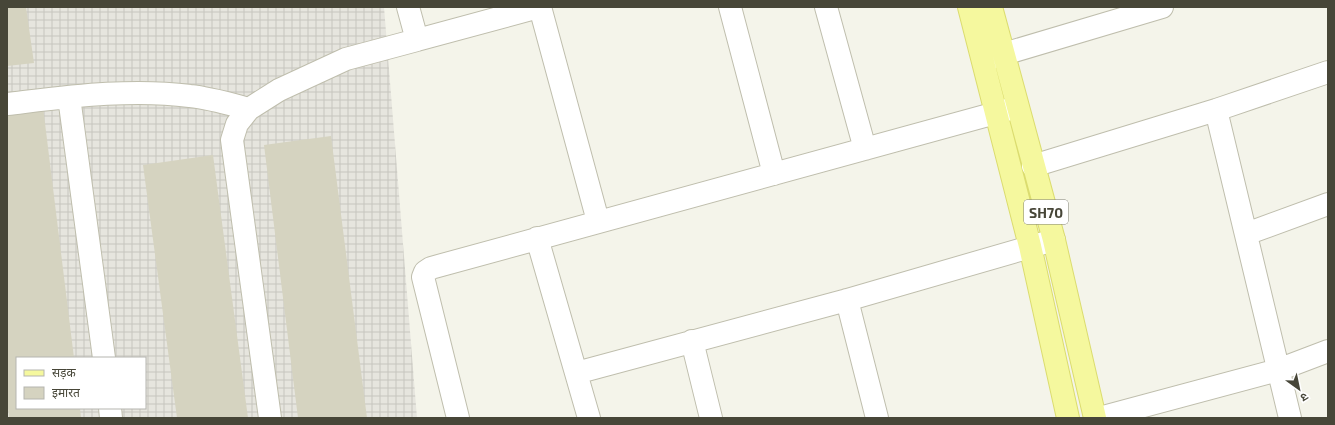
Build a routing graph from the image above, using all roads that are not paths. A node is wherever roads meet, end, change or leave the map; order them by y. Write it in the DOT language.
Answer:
graph roads {
  1 [pos="408,7"];
  2 [pos="539,7"];
  3 [pos="730,7"];
  4 [pos="826,7"];
  5 [pos="969,7"];
  6 [pos="991,7"];
  7 [pos="1162,7"];
  8 [pos="417,40"];
  9 [pos="993,58"];
  10 [pos="1328,72"];
  11 [pos="69,97"];
  12 [pos="7,104"];
  13 [pos="1018,107"];
  14 [pos="249,109"];
  15 [pos="1216,110"];
  16 [pos="997,113"];
  17 [pos="865,149"];
  18 [pos="1033,166"];
  19 [pos="774,174"];
  20 [pos="1328,204"];
  21 [pos="598,221"];
  22 [pos="1246,234"];
  23 [pos="537,238"];
  24 [pos="1054,240"];
  25 [pos="1030,246"];
  26 [pos="847,300"];
  27 [pos="692,341"];
  28 [pos="1328,351"];
  29 [pos="104,357"];
  30 [pos="1278,370"];
  31 [pos="576,373"];
  32 [pos="270,418"];
  33 [pos="458,418"];
  34 [pos="589,418"];
  35 [pos="711,418"];
  36 [pos="877,418"];
  37 [pos="1068,418"];
  38 [pos="1095,418"];
  39 [pos="1098,418"];
  40 [pos="1290,418"];
  1 -- 8 [label="street"];
  2 -- 8 [label="street"];
  2 -- 21 [label="street"];
  3 -- 19 [label="street"];
  4 -- 17 [label="street"];
  5 -- 9 [label="main road, SH70"];
  6 -- 9 [label="main road, SH70"];
  7 -- 9 [label="street"];
  8 -- 14 [label="street"];
  9 -- 13 [label="main road, SH70"];
  9 -- 16 [label="main road, SH70"];
  10 -- 15 [label="street"];
  11 -- 12 [label="street"];
  11 -- 14 [label="street"];
  11 -- 29 [label="street"];
  13 -- 16 [label="street"];
  13 -- 18 [label="main road, SH70"];
  14 -- 32 [label="street"];
  15 -- 18 [label="street"];
  15 -- 22 [label="street"];
  16 -- 17 [label="street"];
  16 -- 25 [label="main road, SH70"];
  17 -- 19 [label="street"];
  18 -- 24 [label="main road, SH70"];
  19 -- 21 [label="street"];
  20 -- 22 [label="street"];
  21 -- 23 [label="street"];
  22 -- 30 [label="street"];
  23 -- 31 [label="street"];
  23 -- 33 [label="street"];
  24 -- 25 [label="street"];
  24 -- 38 [label="main road, SH70"];
  25 -- 26 [label="street"];
  25 -- 37 [label="main road, SH70"];
  26 -- 27 [label="street"];
  26 -- 36 [label="street"];
  27 -- 31 [label="street"];
  27 -- 35 [label="street"];
  28 -- 30 [label="street"];
  30 -- 39 [label="street"];
  30 -- 40 [label="street"];
  31 -- 34 [label="street"];
}
